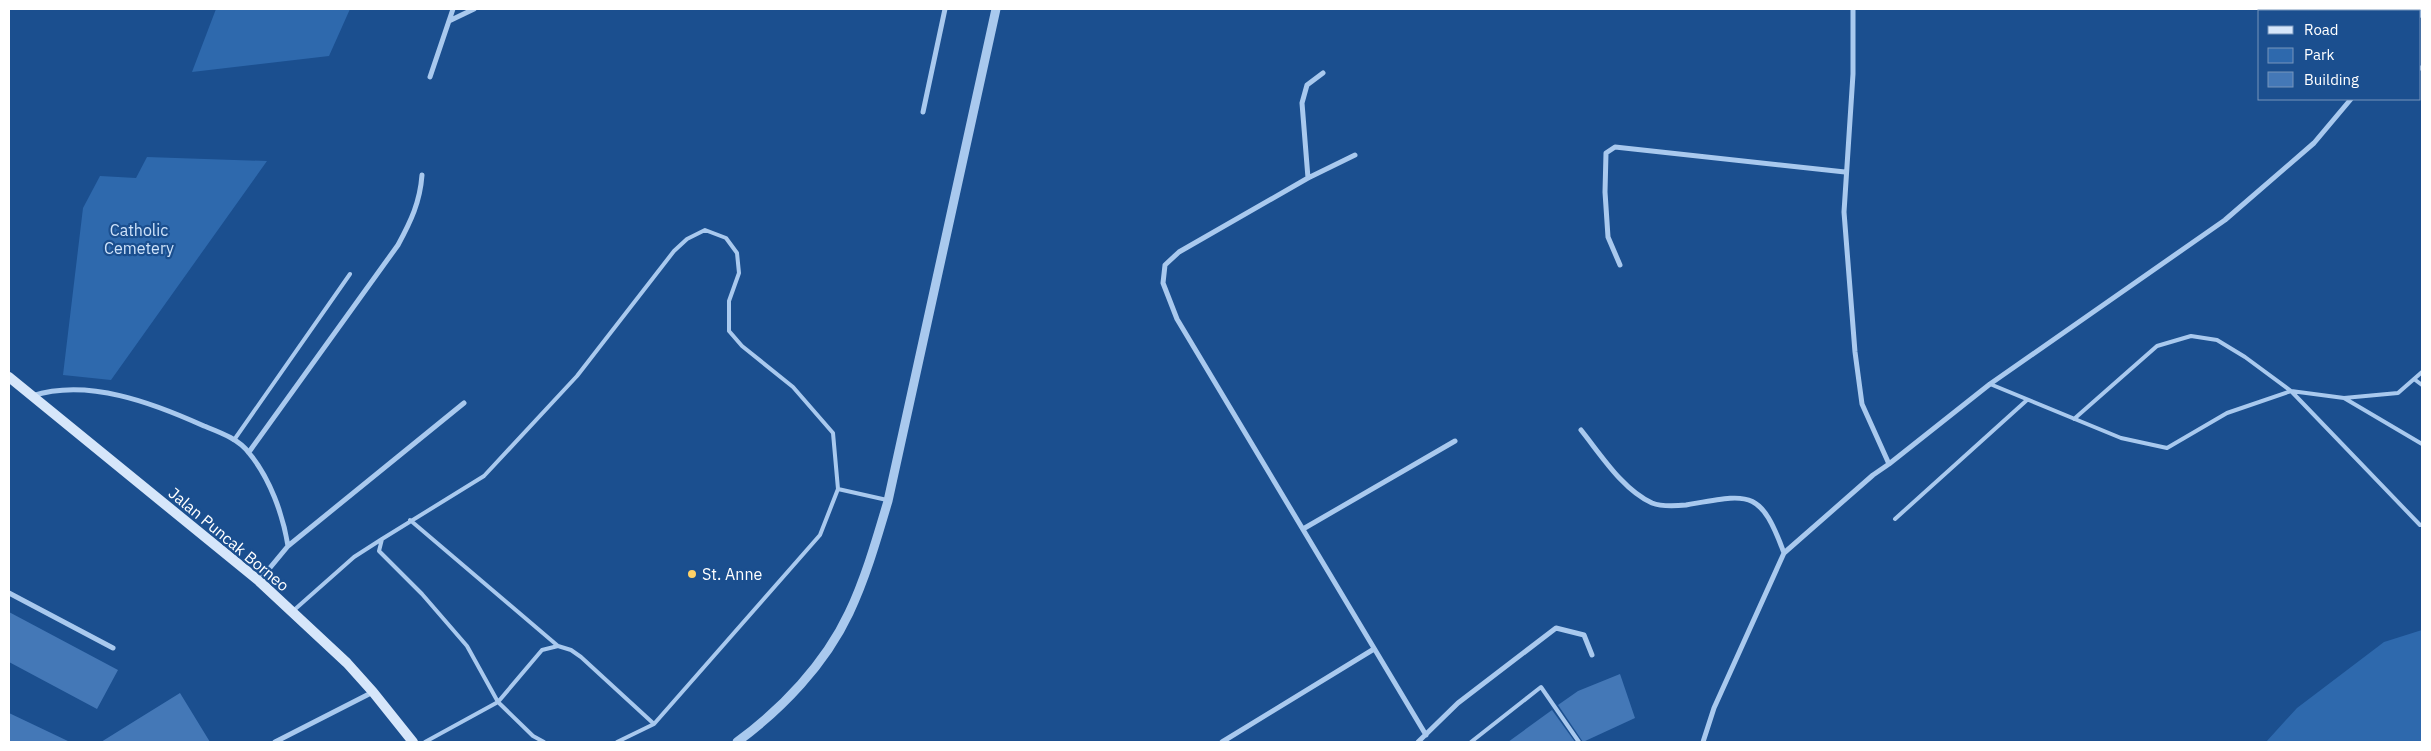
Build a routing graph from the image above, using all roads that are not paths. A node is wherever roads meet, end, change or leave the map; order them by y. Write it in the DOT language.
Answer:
graph roads {
  1 [pos="453,9"];
  2 [pos="474,9"];
  3 [pos="945,9"];
  4 [pos="996,9"];
  5 [pos="1853,9"];
  6 [pos="449,21"];
  7 [pos="1323,73"];
  8 [pos="430,76"];
  9 [pos="2350,100"];
  10 [pos="923,112"];
  11 [pos="1355,154"];
  12 [pos="1845,172"];
  13 [pos="422,175"];
  14 [pos="1308,178"];
  15 [pos="1620,265"];
  16 [pos="350,274"];
  17 [pos="2422,372"];
  18 [pos="9,377"];
  19 [pos="2414,379"];
  20 [pos="1990,384"];
  21 [pos="2422,384"];
  22 [pos="2291,391"];
  23 [pos="32,396"];
  24 [pos="2344,398"];
  25 [pos="2027,400"];
  26 [pos="464,402"];
  27 [pos="2074,419"];
  28 [pos="1580,430"];
  29 [pos="234,440"];
  30 [pos="1455,441"];
  31 [pos="2422,444"];
  32 [pos="249,452"];
  33 [pos="1889,464"];
  34 [pos="838,489"];
  35 [pos="888,501"];
  36 [pos="1895,519"];
  37 [pos="410,520"];
  38 [pos="2420,525"];
  39 [pos="1303,529"];
  40 [pos="382,539"];
  41 [pos="288,546"];
  42 [pos="1784,553"];
  43 [pos="259,581"];
  44 [pos="9,592"];
  45 [pos="291,612"];
  46 [pos="558,646"];
  47 [pos="113,648"];
  48 [pos="1374,649"];
  49 [pos="1592,655"];
  50 [pos="373,692"];
  51 [pos="498,702"];
  52 [pos="654,724"];
  53 [pos="1426,735"];
  54 [pos="275,742"];
  55 [pos="413,742"];
  56 [pos="425,742"];
  57 [pos="544,742"];
  58 [pos="617,742"];
  59 [pos="737,742"];
  60 [pos="1222,742"];
  61 [pos="1418,742"];
  62 [pos="1472,742"];
  63 [pos="1579,742"];
  64 [pos="1703,742"];
  1 -- 6 [label="street"];
  2 -- 6 [label="street"];
  3 -- 10 [label="street"];
  4 -- 35 [label="street"];
  5 -- 12 [label="street"];
  6 -- 8 [label="street"];
  7 -- 14 [label="street"];
  9 -- 20 [label="street"];
  11 -- 14 [label="street"];
  12 -- 15 [label="street"];
  12 -- 33 [label="street"];
  13 -- 32 [label="street"];
  14 -- 39 [label="street"];
  16 -- 29 [label="lane"];
  17 -- 19 [label="lane"];
  18 -- 23 [label="main road, Jalan Puncak Borneo"];
  19 -- 21 [label="lane"];
  19 -- 24 [label="lane"];
  20 -- 25 [label="lane"];
  20 -- 33 [label="street"];
  22 -- 24 [label="lane"];
  22 -- 27 [label="lane"];
  22 -- 27 [label="lane"];
  22 -- 38 [label="lane"];
  23 -- 29 [label="street"];
  23 -- 43 [label="main road, Jalan Puncak Borneo"];
  24 -- 31 [label="lane"];
  25 -- 27 [label="lane"];
  25 -- 36 [label="lane"];
  26 -- 41 [label="street"];
  28 -- 42 [label="street"];
  29 -- 32 [label="street"];
  30 -- 39 [label="street"];
  32 -- 41 [label="street"];
  33 -- 42 [label="street"];
  34 -- 35 [label="lane"];
  34 -- 37 [label="lane"];
  34 -- 52 [label="lane"];
  35 -- 59 [label="street"];
  37 -- 40 [label="lane"];
  37 -- 46 [label="lane"];
  39 -- 48 [label="street"];
  40 -- 45 [label="lane"];
  40 -- 51 [label="lane"];
  41 -- 43 [label="street"];
  42 -- 64 [label="street"];
  43 -- 45 [label="main road, Jalan Puncak Borneo"];
  44 -- 47 [label="street"];
  45 -- 50 [label="main road, Jalan Puncak Borneo"];
  46 -- 51 [label="lane"];
  46 -- 52 [label="lane"];
  48 -- 53 [label="street"];
  48 -- 60 [label="street"];
  49 -- 53 [label="street"];
  50 -- 54 [label="street"];
  50 -- 55 [label="main road, Jalan Puncak Borneo"];
  51 -- 56 [label="lane"];
  51 -- 57 [label="lane"];
  52 -- 58 [label="lane"];
  53 -- 61 [label="street"];
  62 -- 63 [label="lane"];
}
